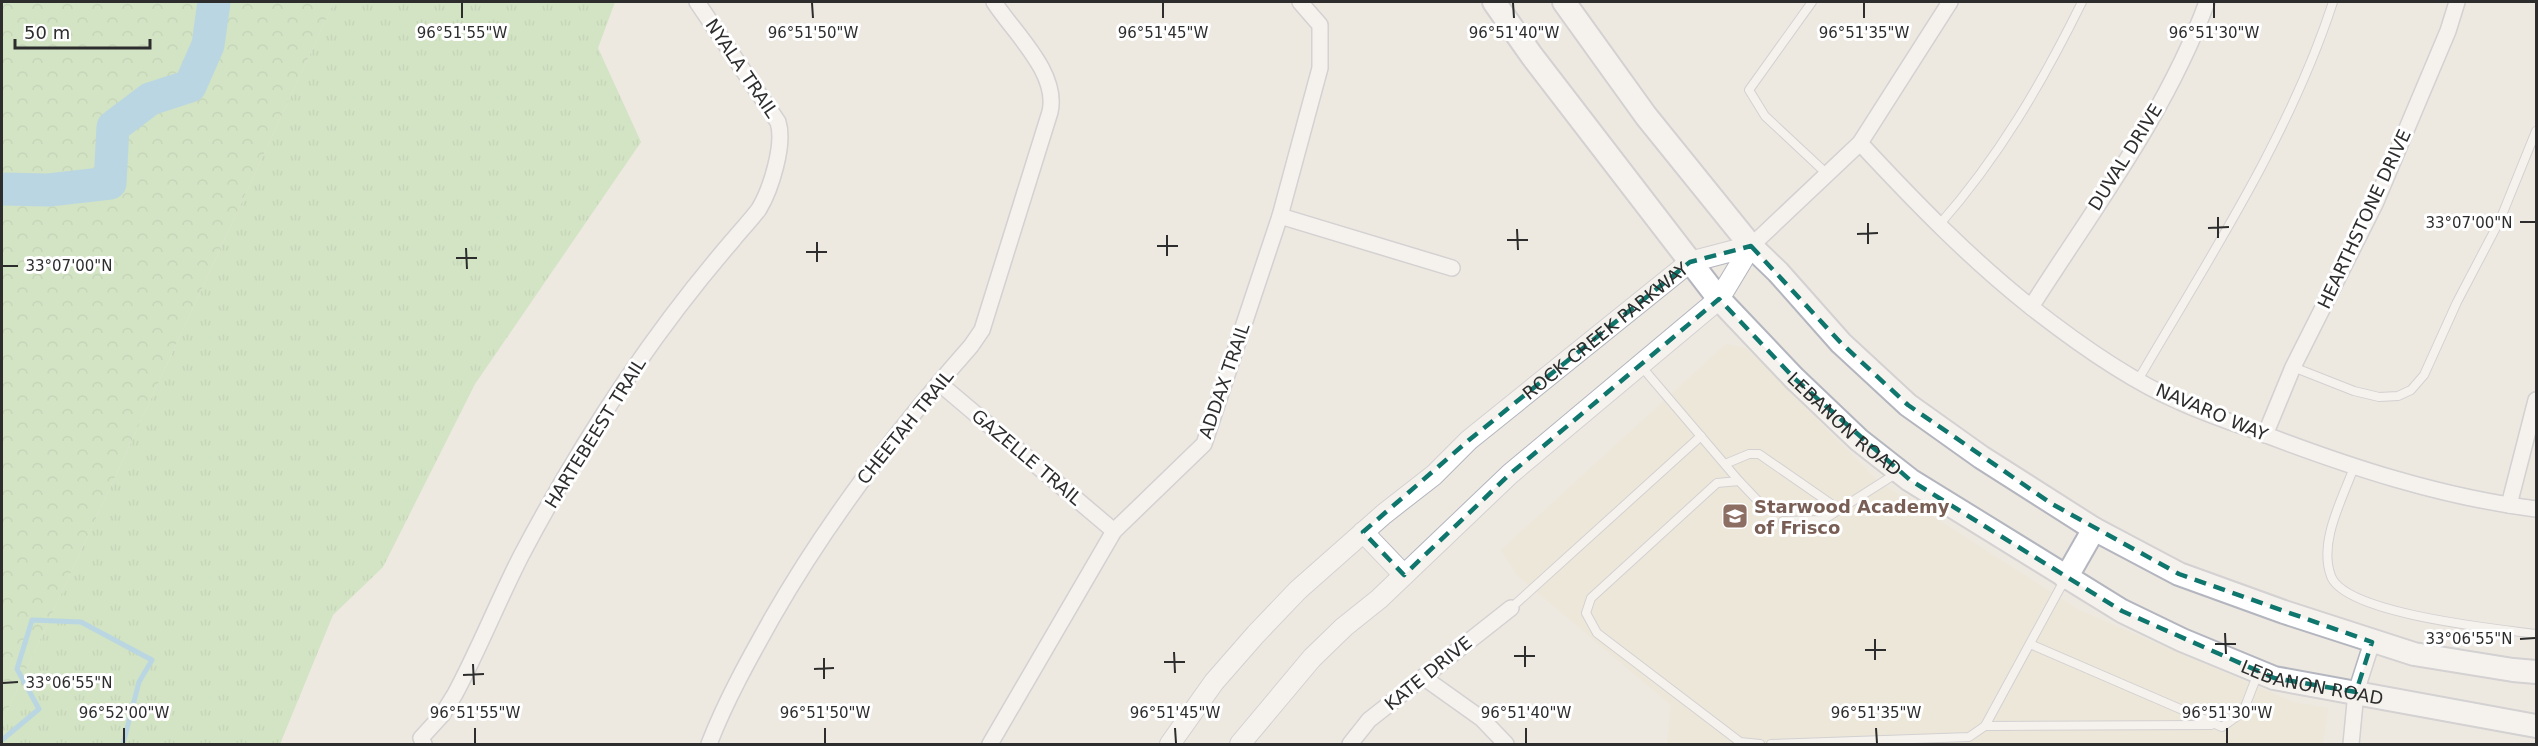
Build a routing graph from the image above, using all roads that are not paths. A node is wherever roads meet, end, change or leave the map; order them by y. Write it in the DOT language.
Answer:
graph roads {
  1 [pos="697,2"];
  2 [pos="994,2"];
  3 [pos="1300,2"];
  4 [pos="1494,2"];
  5 [pos="1564,2"];
  6 [pos="1812,2"];
  7 [pos="1950,2"];
  8 [pos="2082,2"];
  9 [pos="2207,2"];
  10 [pos="2333,2"];
  11 [pos="2457,2"];
  12 [pos="2536,131"];
  13 [pos="781,137"];
  14 [pos="1860,143"];
  15 [pos="1826,173"];
  16 [pos="1280,216"];
  17 [pos="1939,225"];
  18 [pos="1751,246"];
  19 [pos="1690,262"];
  20 [pos="1452,267"];
  21 [pos="1719,299"];
  22 [pos="2031,307"];
  23 [pos="1640,365"];
  24 [pos="2293,367"];
  25 [pos="2138,380"];
  26 [pos="939,383"];
  27 [pos="2536,400"];
  28 [pos="2265,435"];
  29 [pos="1701,436"];
  30 [pos="1725,464"];
  31 [pos="2354,467"];
  32 [pos="1899,471"];
  33 [pos="1739,481"];
  34 [pos="1759,502"];
  35 [pos="2510,505"];
  36 [pos="2536,508"];
  37 [pos="1840,510"];
  38 [pos="1783,521"];
  39 [pos="2094,529"];
  40 [pos="1114,531"];
  41 [pos="1363,532"];
  42 [pos="1404,575"];
  43 [pos="2066,578"];
  44 [pos="1510,608"];
  45 [pos="2536,634"];
  46 [pos="2372,642"];
  47 [pos="2030,644"];
  48 [pos="2259,672"];
  49 [pos="2536,672"];
  50 [pos="1423,677"];
  51 [pos="2356,692"];
  52 [pos="2216,725"];
  53 [pos="1985,726"];
  54 [pos="2536,726"];
  55 [pos="423,741"];
  56 [pos="709,744"];
  57 [pos="990,744"];
  58 [pos="1170,744"];
  59 [pos="1240,744"];
  60 [pos="1350,744"];
  61 [pos="1506,744"];
  62 [pos="1760,744"];
  63 [pos="1771,744"];
  64 [pos="2351,744"];
  1 -- 13 [label="street, NYALA TRAIL"];
  2 -- 26 [label="street, CHEETAH TRAIL"];
  3 -- 16 [label="street, ADDAX TRAIL"];
  4 -- 19 [label="main road, LEBANON ROAD"];
  5 -- 18 [label="main road"];
  6 -- 15 [label="lane"];
  7 -- 14 [label="street"];
  8 -- 17 [label="lane"];
  9 -- 22 [label="street, DUVAL DRIVE"];
  10 -- 25 [label="lane"];
  11 -- 24 [label="street, HEARTHSTONE DRIVE"];
  12 -- 24 [label="lane"];
  13 -- 55 [label="street, HARTEBEEST TRAIL"];
  14 -- 15 [label="street"];
  14 -- 17 [label="street, NAVARO WAY"];
  15 -- 18 [label="street"];
  16 -- 20 [label="street"];
  16 -- 40 [label="street, ADDAX TRAIL"];
  17 -- 22 [label="street, NAVARO WAY"];
  18 -- 19 [label="street, ROCK CREEK PARKWAY"];
  18 -- 21 [label="street"];
  18 -- 39 [label="main road"];
  19 -- 21 [label="main road, LEBANON ROAD"];
  19 -- 41 [label="street, ROCK CREEK PARKWAY"];
  21 -- 23 [label="street"];
  21 -- 32 [label="main road, LEBANON ROAD"];
  22 -- 25 [label="street, NAVARO WAY"];
  23 -- 29 [label="lane"];
  23 -- 42 [label="street"];
  24 -- 28 [label="street, HEARTHSTONE DRIVE"];
  25 -- 28 [label="street, NAVARO WAY"];
  26 -- 40 [label="street, GAZELLE TRAIL"];
  26 -- 56 [label="street, CHEETAH TRAIL"];
  27 -- 35 [label="street"];
  28 -- 31 [label="street, NAVARO WAY"];
  29 -- 30 [label="lane"];
  29 -- 44 [label="lane"];
  30 -- 33 [label="lane"];
  30 -- 37 [label="lane"];
  31 -- 35 [label="street, NAVARO WAY"];
  31 -- 45 [label="lane"];
  32 -- 37 [label="lane"];
  32 -- 43 [label="main road, LEBANON ROAD"];
  33 -- 34 [label="lane"];
  33 -- 62 [label="lane"];
  35 -- 36 [label="street, NAVARO WAY"];
  37 -- 38 [label="lane"];
  39 -- 43 [label="main road"];
  39 -- 46 [label="main road"];
  40 -- 57 [label="street, ADDAX TRAIL"];
  41 -- 42 [label="street"];
  41 -- 58 [label="street, ROCK CREEK PARKWAY"];
  42 -- 59 [label="street"];
  43 -- 47 [label="lane"];
  43 -- 48 [label="main road, LEBANON ROAD"];
  44 -- 50 [label="street, KATE DRIVE"];
  46 -- 49 [label="main road"];
  46 -- 51 [label="street"];
  47 -- 52 [label="lane"];
  47 -- 53 [label="lane"];
  48 -- 51 [label="main road, LEBANON ROAD"];
  48 -- 52 [label="lane"];
  50 -- 60 [label="street, KATE DRIVE"];
  50 -- 61 [label="street"];
  51 -- 54 [label="main road, LEBANON ROAD"];
  51 -- 64 [label="street"];
  52 -- 53 [label="lane"];
  53 -- 63 [label="lane"];
}
